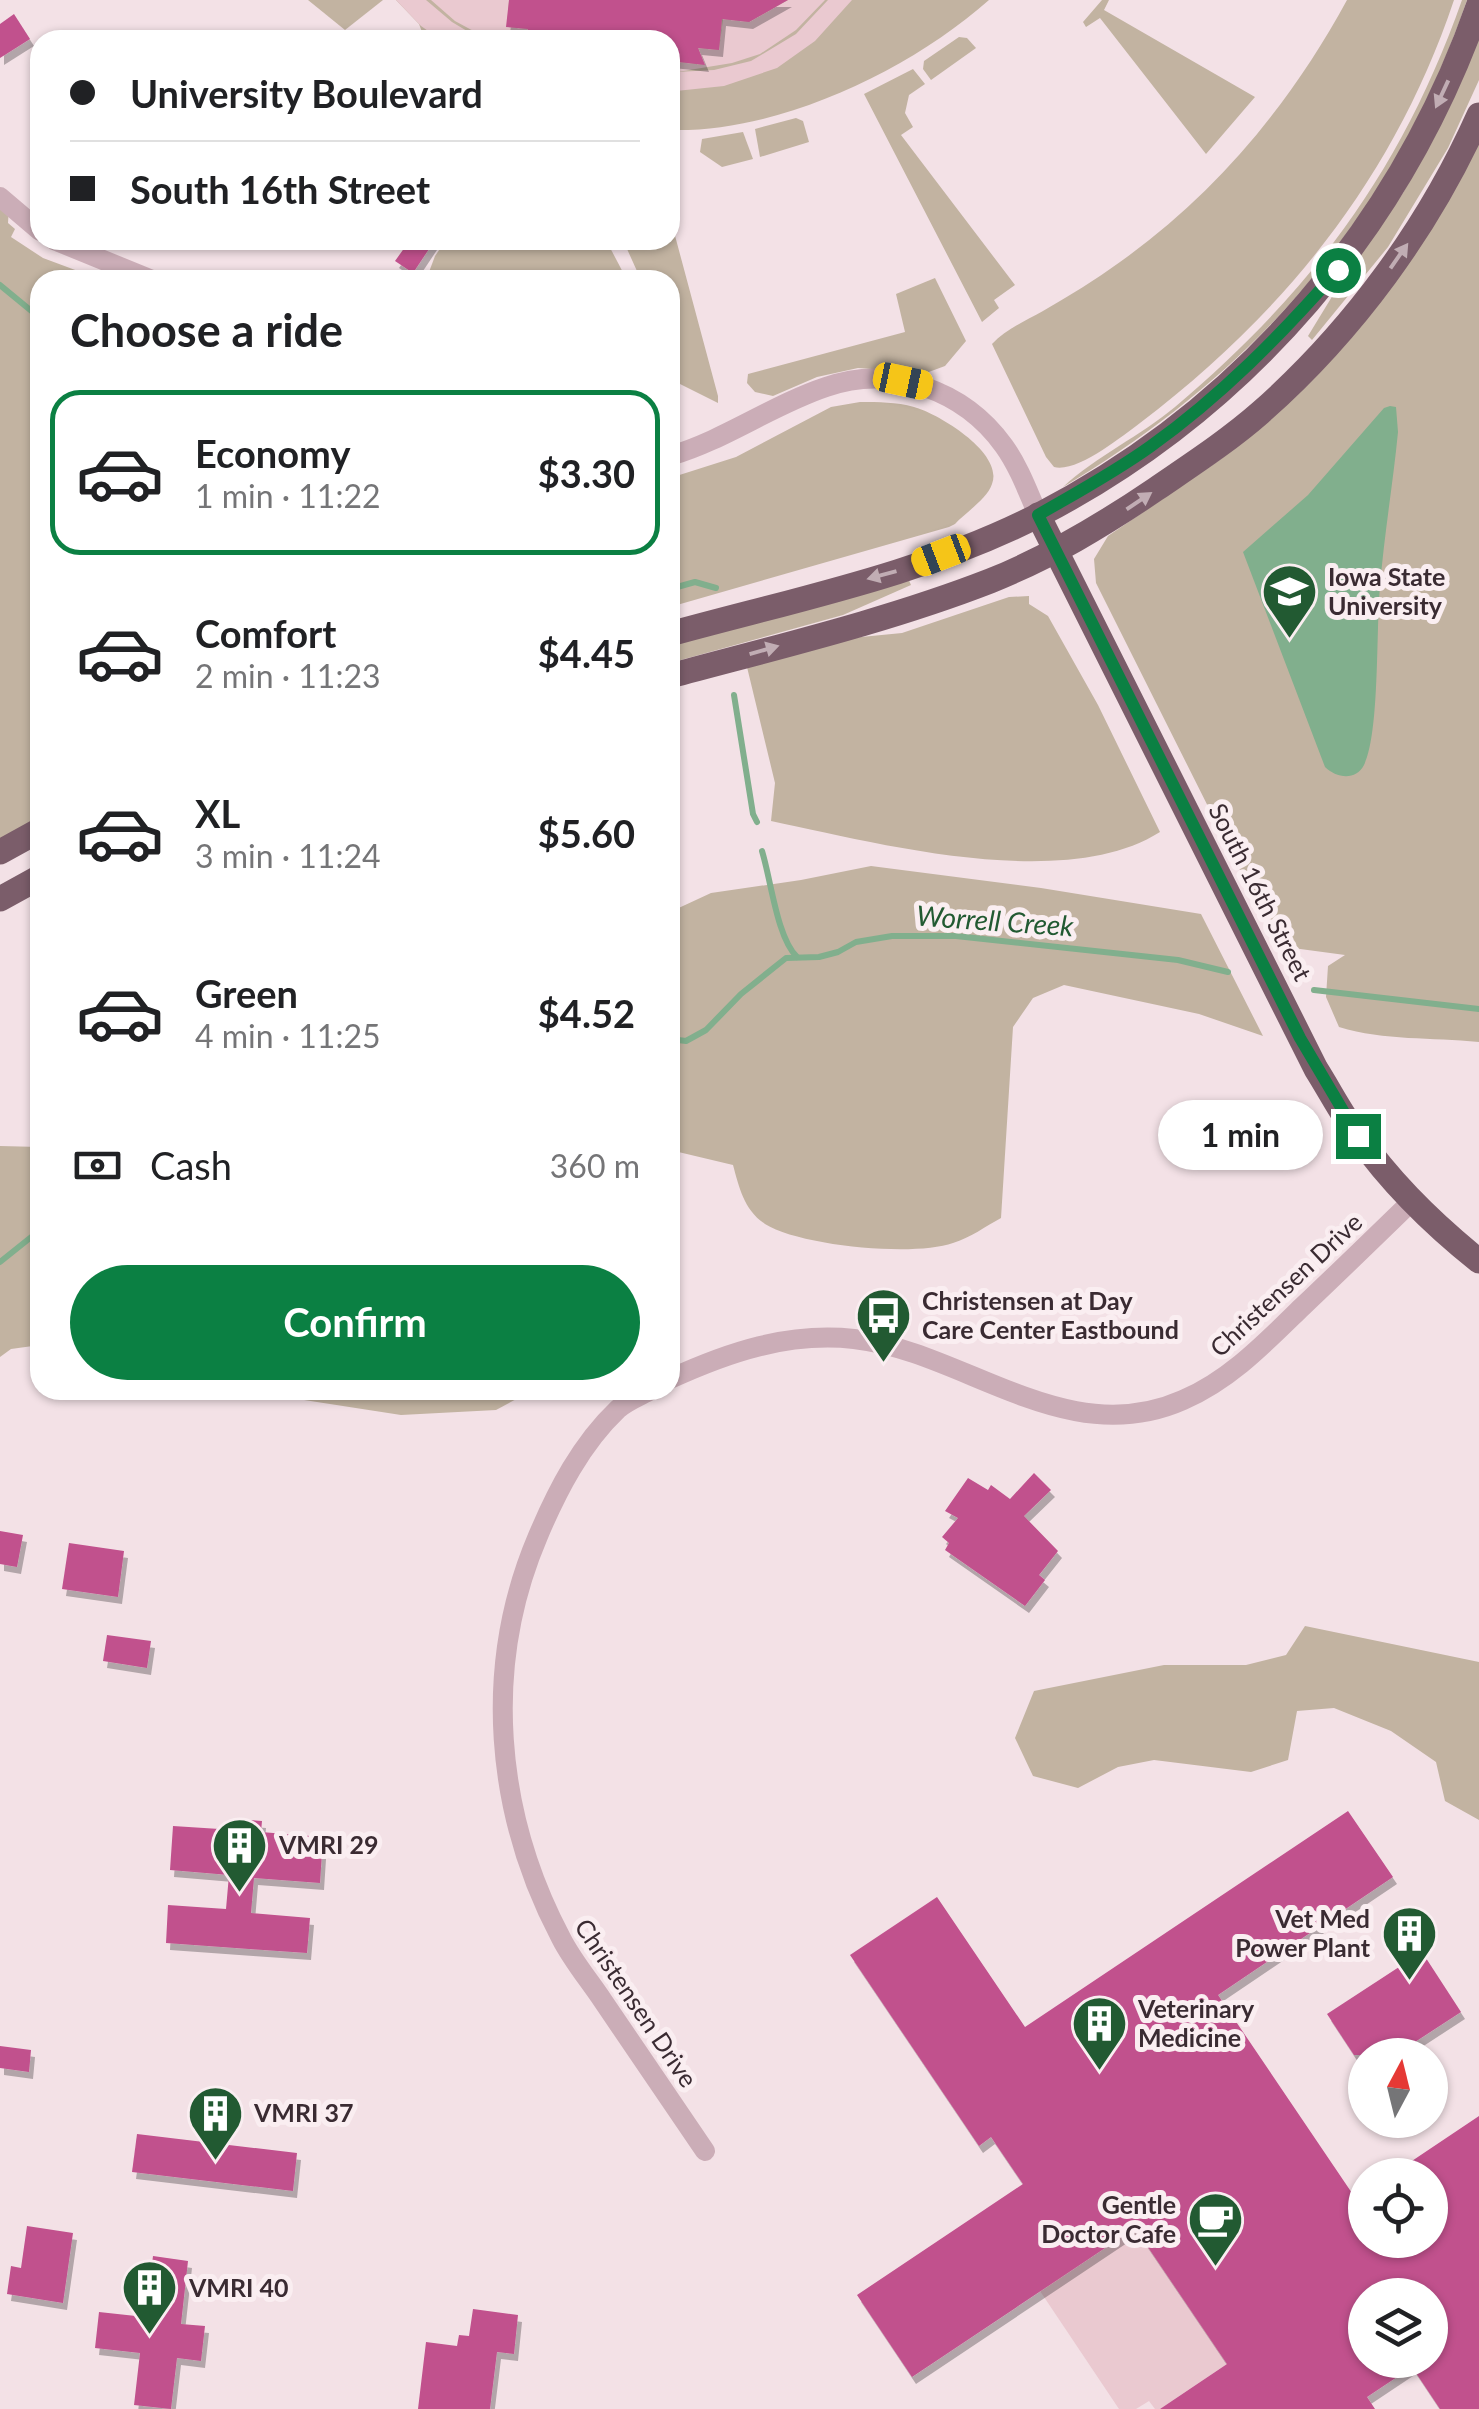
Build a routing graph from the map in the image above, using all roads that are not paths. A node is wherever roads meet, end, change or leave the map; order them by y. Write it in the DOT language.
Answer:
graph roads {
  1 [pos="1479,4"];
  2 [pos="1479,115"];
  3 [pos="0,197"];
  4 [pos="30,222"];
  5 [pos="78,250"];
  6 [pos="128,270"];
  7 [pos="680,453"];
  8 [pos="1038,515"];
  9 [pos="1056,551"];
  10 [pos="680,631"];
  11 [pos="680,673"];
  12 [pos="30,836"];
  13 [pos="0,852"];
  14 [pos="30,882"];
  15 [pos="0,899"];
  16 [pos="1412,1201"];
  17 [pos="1479,1261"];
  18 [pos="680,1375"];
  19 [pos="633,1400"];
  20 [pos="706,2150"];
  1 -- 8 [label="main road, one-way"];
  9 -- 2 [label="main road, one-way"];
  3 -- 4 [label="street"];
  5 -- 6 [label="street"];
  7 -- 8 [label="street"];
  8 -- 9 [label="main road, South 16th Street"];
  8 -- 10 [label="main road, one-way"];
  11 -- 9 [label="main road, one-way"];
  9 -- 16 [label="main road, South 16th Street"];
  12 -- 13 [label="main road"];
  14 -- 15 [label="main road"];
  16 -- 17 [label="main road, South 16th Street"];
  16 -- 18 [label="street, Christensen Drive"];
  19 -- 20 [label="street, Christensen Drive"];
}
